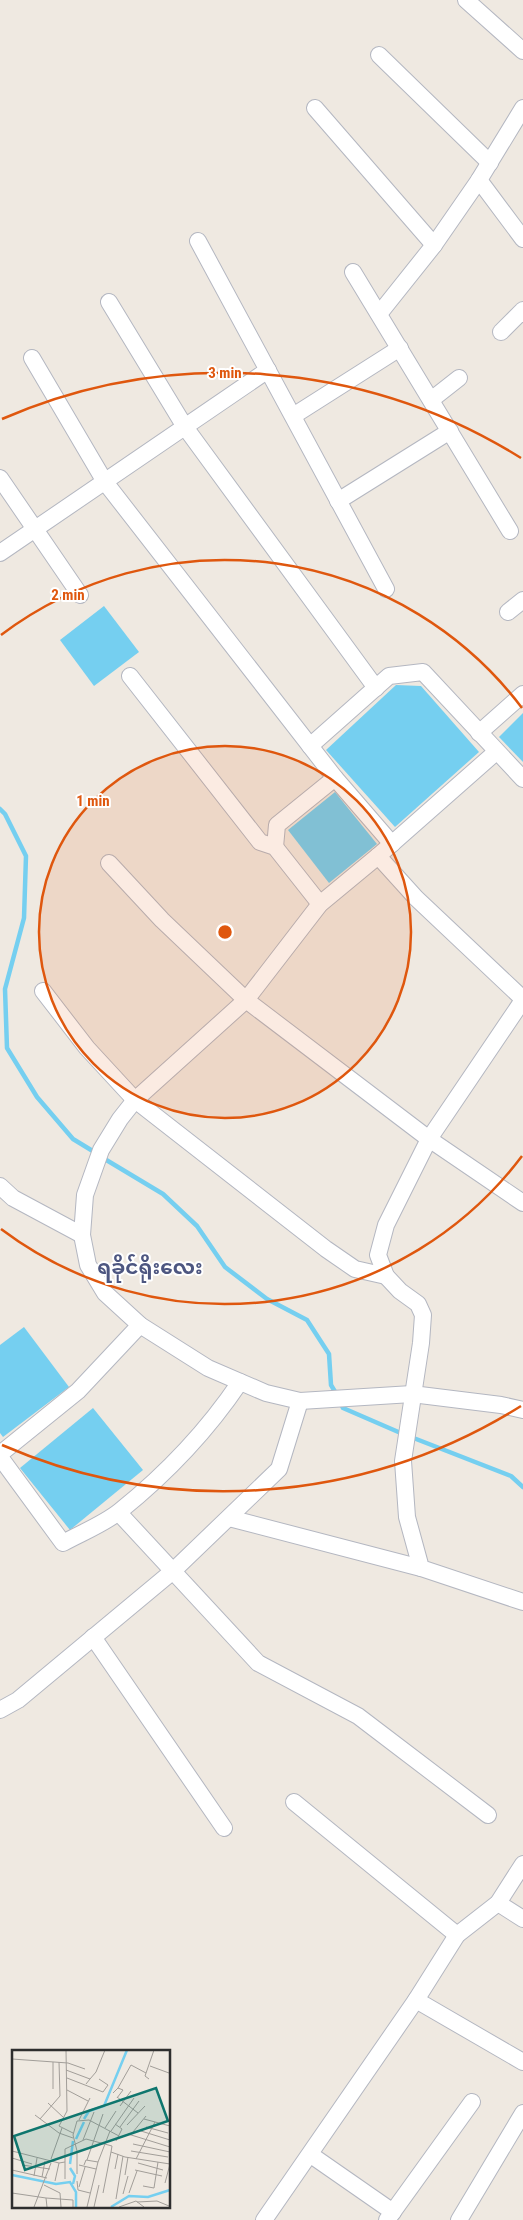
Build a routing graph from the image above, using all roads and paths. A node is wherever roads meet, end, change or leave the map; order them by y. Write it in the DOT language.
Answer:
graph roads {
  1 [pos="466,0"];
  2 [pos="523,51"];
  3 [pos="378,55"];
  4 [pos="315,108"];
  5 [pos="523,108"];
  6 [pos="490,163"];
  7 [pos="479,180"];
  8 [pos="523,239"];
  9 [pos="198,241"];
  10 [pos="434,245"];
  11 [pos="353,272"];
  12 [pos="109,302"];
  13 [pos="523,310"];
  14 [pos="379,314"];
  15 [pos="501,332"];
  16 [pos="400,348"];
  17 [pos="32,358"];
  18 [pos="268,370"];
  19 [pos="460,378"];
  20 [pos="431,400"];
  21 [pos="293,416"];
  22 [pos="185,427"];
  23 [pos="450,431"];
  24 [pos="0,478"];
  25 [pos="105,482"];
  26 [pos="338,501"];
  27 [pos="34,530"];
  28 [pos="510,531"];
  29 [pos="0,553"];
  30 [pos="386,589"];
  31 [pos="80,595"];
  32 [pos="523,600"];
  33 [pos="508,612"];
  34 [pos="130,676"];
  35 [pos="376,688"];
  36 [pos="523,694"];
  37 [pos="479,733"];
  38 [pos="310,746"];
  39 [pos="496,752"];
  40 [pos="335,778"];
  41 [pos="523,779"];
  42 [pos="392,844"];
  43 [pos="275,847"];
  44 [pos="378,856"];
  45 [pos="109,863"];
  46 [pos="320,904"];
  47 [pos="43,991"];
  48 [pos="246,1000"];
  49 [pos="523,1000"];
  50 [pos="135,1100"];
  51 [pos="430,1139"];
  52 [pos="0,1186"];
  53 [pos="523,1203"];
  54 [pos="82,1234"];
  55 [pos="386,1276"];
  56 [pos="140,1325"];
  57 [pos="240,1382"];
  58 [pos="412,1394"];
  59 [pos="300,1401"];
  60 [pos="523,1410"];
  61 [pos="0,1455"];
  62 [pos="119,1512"];
  63 [pos="229,1518"];
  64 [pos="421,1568"];
  65 [pos="173,1572"];
  66 [pos="523,1602"];
  67 [pos="93,1637"];
  68 [pos="0,1710"];
  69 [pos="294,1802"];
  70 [pos="488,1815"];
  71 [pos="224,1828"];
  72 [pos="523,1864"];
  73 [pos="498,1902"];
  74 [pos="523,1919"];
  75 [pos="457,1935"];
  76 [pos="416,2000"];
  77 [pos="523,2062"];
  78 [pos="472,2102"];
  79 [pos="523,2113"];
  80 [pos="311,2155"];
  81 [pos="390,2216"];
  82 [pos="264,2220"];
  83 [pos="459,2220"];
  1 -- 2 [label="street"];
  3 -- 6 [label="street"];
  4 -- 10 [label="street"];
  5 -- 6 [label="street"];
  6 -- 7 [label="street"];
  7 -- 8 [label="street"];
  7 -- 10 [label="street"];
  9 -- 18 [label="street"];
  10 -- 14 [label="street"];
  11 -- 14 [label="street"];
  12 -- 22 [label="street"];
  13 -- 15 [label="street"];
  14 -- 16 [label="street"];
  16 -- 20 [label="street"];
  16 -- 21 [label="street"];
  17 -- 25 [label="street"];
  18 -- 21 [label="street"];
  18 -- 22 [label="street"];
  19 -- 20 [label="street"];
  20 -- 23 [label="street"];
  21 -- 26 [label="street"];
  22 -- 25 [label="street"];
  22 -- 35 [label="street"];
  23 -- 26 [label="street"];
  23 -- 28 [label="street"];
  24 -- 27 [label="street"];
  25 -- 27 [label="street"];
  25 -- 38 [label="street"];
  26 -- 30 [label="street"];
  27 -- 29 [label="street"];
  27 -- 31 [label="street"];
  32 -- 33 [label="street"];
  34 -- 43 [label="street"];
  35 -- 37 [label="street"];
  35 -- 38 [label="street"];
  36 -- 37 [label="street"];
  37 -- 39 [label="street"];
  38 -- 40 [label="street"];
  39 -- 41 [label="street"];
  39 -- 42 [label="street"];
  40 -- 42 [label="street"];
  40 -- 43 [label="street"];
  42 -- 44 [label="street"];
  43 -- 46 [label="street"];
  44 -- 46 [label="street"];
  44 -- 49 [label="street"];
  45 -- 48 [label="street"];
  46 -- 48 [label="street"];
  47 -- 50 [label="street"];
  48 -- 50 [label="street"];
  48 -- 51 [label="street"];
  49 -- 51 [label="street"];
  50 -- 54 [label="street"];
  50 -- 55 [label="street"];
  51 -- 53 [label="street"];
  51 -- 55 [label="street"];
  52 -- 54 [label="street"];
  54 -- 56 [label="street"];
  55 -- 58 [label="street"];
  56 -- 57 [label="street"];
  56 -- 61 [label="street"];
  57 -- 59 [label="street"];
  57 -- 62 [label="street"];
  58 -- 59 [label="street"];
  58 -- 60 [label="street"];
  58 -- 64 [label="street"];
  59 -- 63 [label="street"];
  61 -- 62 [label="street"];
  62 -- 65 [label="street"];
  63 -- 64 [label="street"];
  63 -- 65 [label="street"];
  64 -- 66 [label="street"];
  65 -- 67 [label="street"];
  65 -- 70 [label="street"];
  67 -- 68 [label="street"];
  67 -- 71 [label="street"];
  69 -- 75 [label="street"];
  72 -- 73 [label="street"];
  73 -- 74 [label="street"];
  73 -- 75 [label="street"];
  75 -- 76 [label="street"];
  76 -- 77 [label="street"];
  76 -- 80 [label="street"];
  78 -- 81 [label="street"];
  79 -- 83 [label="street"];
  80 -- 81 [label="street"];
  80 -- 82 [label="street"];
}
